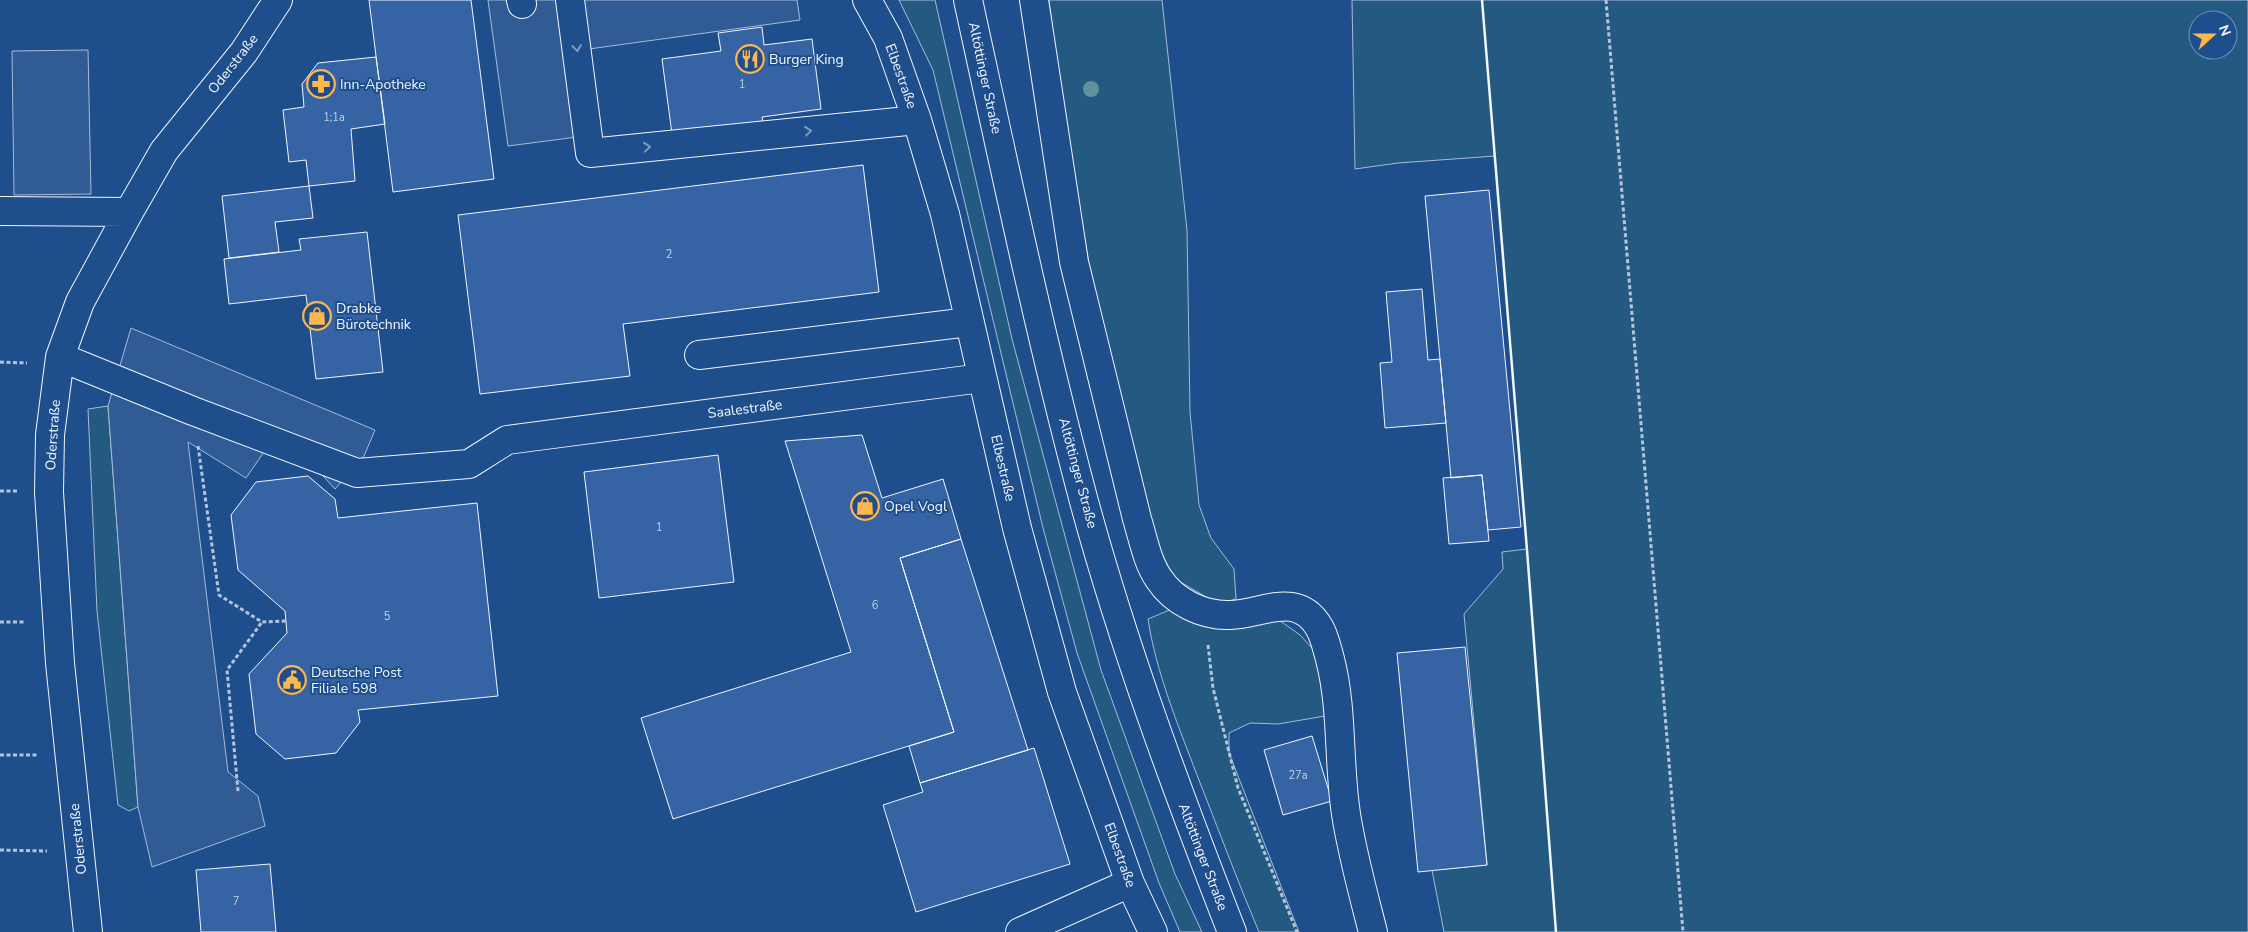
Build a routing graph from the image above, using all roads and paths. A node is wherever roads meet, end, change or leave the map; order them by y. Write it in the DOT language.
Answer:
graph roads {
  1 [pos="278,0"];
  2 [pos="570,0"];
  3 [pos="867,0"];
  4 [pos="968,0"];
  5 [pos="1034,0"];
  6 [pos="1606,0"];
  7 [pos="917,120"];
  8 [pos="0,211"];
  9 [pos="129,212"];
  10 [pos="969,322"];
  11 [pos="699,355"];
  12 [pos="60,357"];
  13 [pos="982,378"];
  14 [pos="193,411"];
  15 [pos="1204,612"];
  16 [pos="286,621"];
  17 [pos="262,622"];
  18 [pos="238,791"];
  19 [pos="0,850"];
  20 [pos="79,851"];
  21 [pos="1130,883"];
  22 [pos="88,932"];
  23 [pos="1020,932"];
  24 [pos="1153,932"];
  25 [pos="1232,932"];
  26 [pos="1297,932"];
  27 [pos="1373,932"];
  28 [pos="1683,932"];
  1 -- 9 [label="street, Oderstraße"];
  2 -- 7 [label="street, one-way"];
  3 -- 7 [label="street, Elbestraße"];
  4 -- 25 [label="street, Altöttinger Straße"];
  5 -- 15 [label="street"];
  6 -- 28 [label="path"];
  7 -- 10 [label="street, Elbestraße"];
  8 -- 9 [label="street"];
  9 -- 12 [label="street, Oderstraße"];
  10 -- 11 [label="street"];
  10 -- 13 [label="street, Elbestraße"];
  12 -- 14 [label="street"];
  12 -- 20 [label="street, Oderstraße"];
  13 -- 14 [label="street, Saalestraße"];
  13 -- 21 [label="street, Elbestraße"];
  14 -- 17 [label="path"];
  15 -- 26 [label="path"];
  15 -- 27 [label="street"];
  16 -- 17 [label="path"];
  17 -- 18 [label="path"];
  19 -- 20 [label="path"];
  20 -- 22 [label="street, Oderstraße"];
  21 -- 23 [label="street"];
  21 -- 24 [label="street, Elbestraße"];
}
